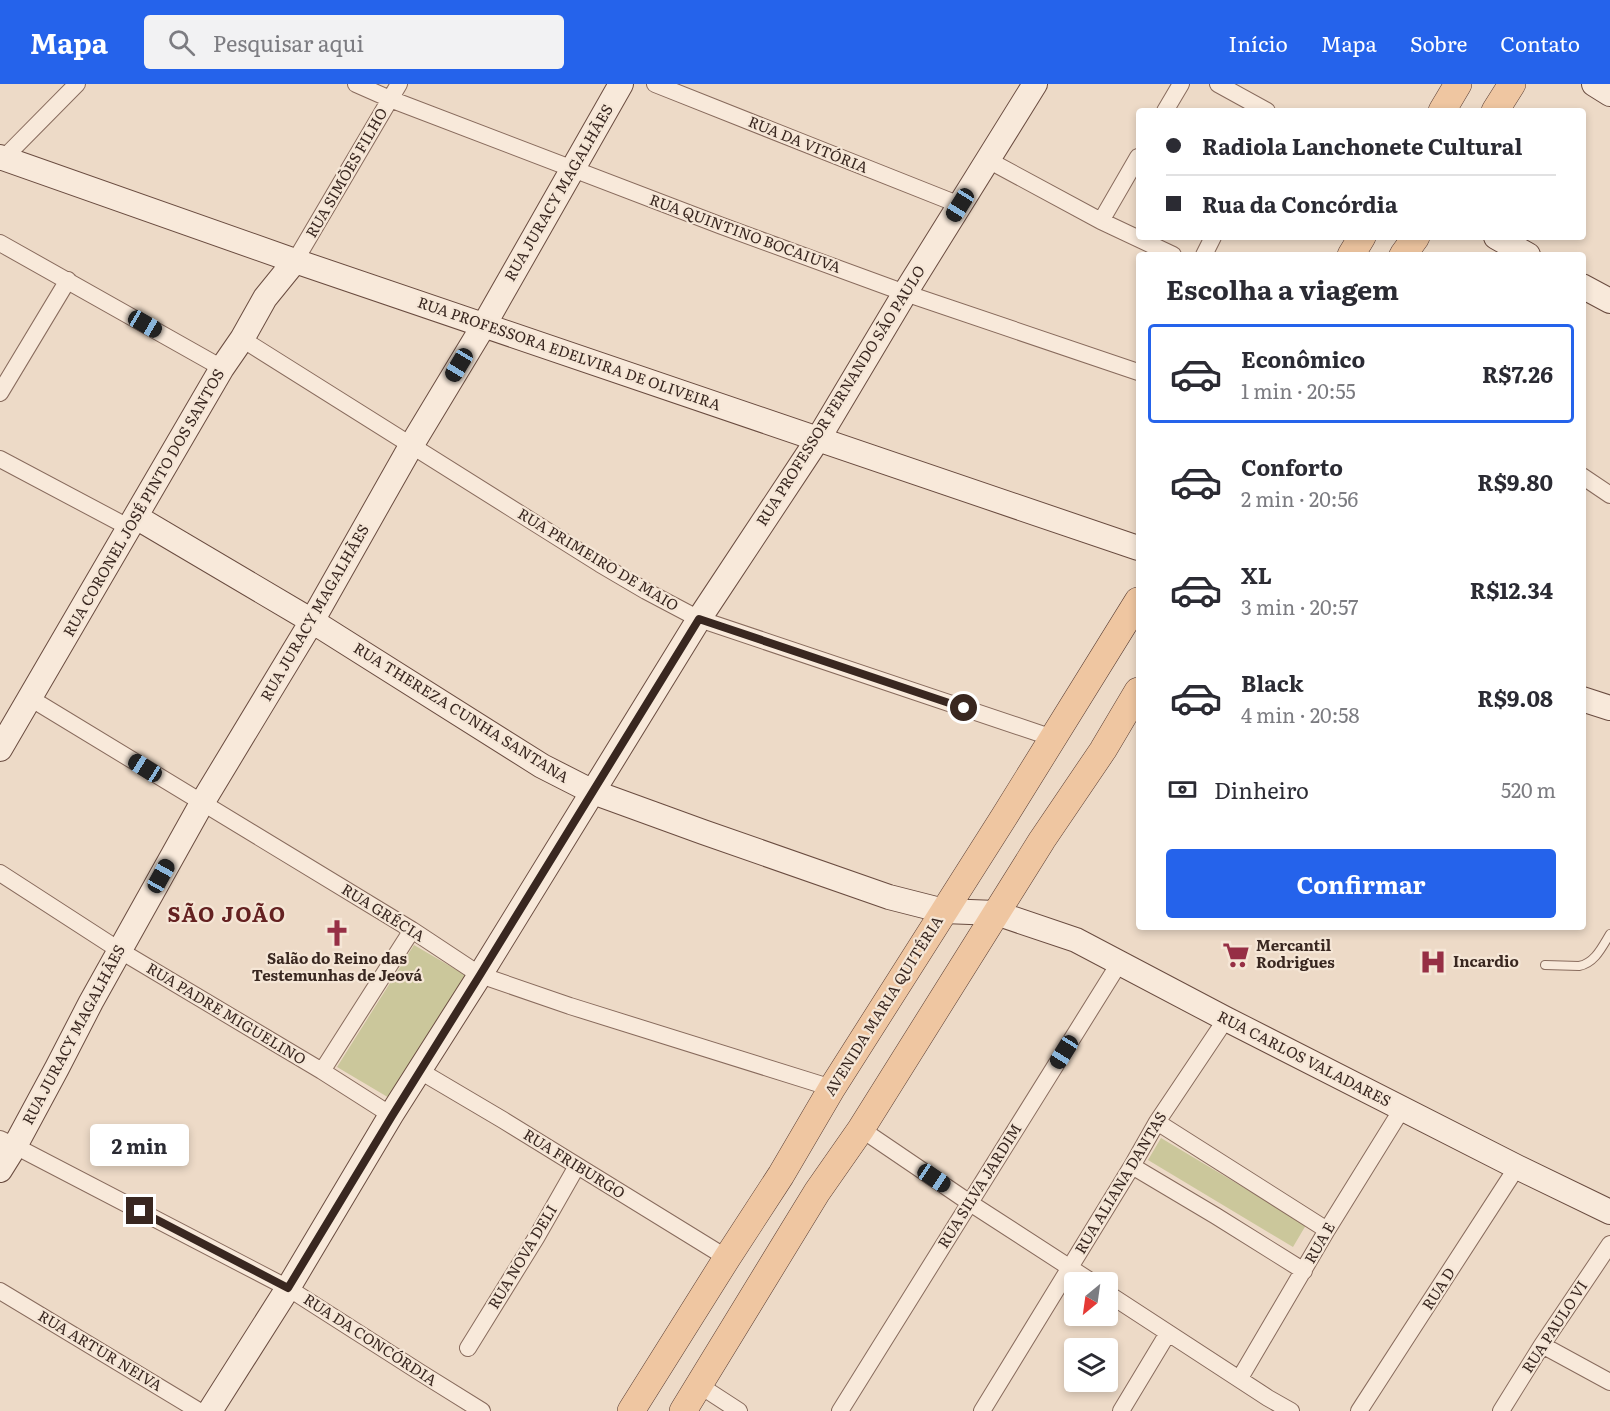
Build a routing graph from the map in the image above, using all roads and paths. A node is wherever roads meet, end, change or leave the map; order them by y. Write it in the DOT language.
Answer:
graph roads {
  1 [pos="76,84"];
  2 [pos="356,84"];
  3 [pos="399,84"];
  4 [pos="621,84"];
  5 [pos="655,84"];
  6 [pos="1035,84"];
  7 [pos="1181,84"];
  8 [pos="1218,84"];
  9 [pos="1458,84"];
  10 [pos="1512,84"];
  11 [pos="1594,84"];
  12 [pos="1610,94"];
  13 [pos="390,99"];
  14 [pos="1168,108"];
  15 [pos="1262,108"];
  16 [pos="1444,108"];
  17 [pos="1497,108"];
  18 [pos="1,159"];
  19 [pos="988,160"];
  20 [pos="1136,160"];
  21 [pos="572,168"];
  22 [pos="960,205"];
  23 [pos="1101,221"];
  24 [pos="1136,238"];
  25 [pos="1141,240"];
  26 [pos="1501,240"];
  27 [pos="0,243"];
  28 [pos="1167,252"];
  29 [pos="1523,252"];
  30 [pos="295,261"];
  31 [pos="68,280"];
  32 [pos="1586,288"];
  33 [pos="905,293"];
  34 [pos="1610,301"];
  35 [pos="484,325"];
  36 [pos="242,339"];
  37 [pos="222,368"];
  38 [pos="1136,371"];
  39 [pos="0,393"];
  40 [pos="819,439"];
  41 [pos="411,446"];
  42 [pos="0,459"];
  43 [pos="1586,479"];
  44 [pos="1610,495"];
  45 [pos="133,522"];
  46 [pos="1136,547"];
  47 [pos="1136,604"];
  48 [pos="699,619"];
  49 [pos="312,621"];
  50 [pos="1136,694"];
  51 [pos="30,698"];
  52 [pos="1586,700"];
  53 [pos="1610,708"];
  54 [pos="1053,738"];
  55 [pos="0,749"];
  56 [pos="593,792"];
  57 [pos="202,803"];
  58 [pos="0,873"];
  59 [pos="944,911"];
  60 [pos="996,914"];
  61 [pos="412,930"];
  62 [pos="1610,934"];
  63 [pos="119,950"];
  64 [pos="1120,962"];
  65 [pos="1545,964"];
  66 [pos="480,975"];
  67 [pos="1226,1019"];
  68 [pos="322,1071"];
  69 [pos="420,1071"];
  70 [pos="831,1088"];
  71 [pos="1402,1109"];
  72 [pos="392,1116"];
  73 [pos="1157,1122"];
  74 [pos="861,1129"];
  75 [pos="8,1142"];
  76 [pos="577,1166"];
  77 [pos="1132,1166"];
  78 [pos="1517,1167"];
  79 [pos="0,1170"];
  80 [pos="970,1203"];
  81 [pos="1610,1212"];
  82 [pos="1327,1230"];
  83 [pos="1610,1244"];
  84 [pos="727,1258"];
  85 [pos="1070,1268"];
  86 [pos="1304,1271"];
  87 [pos="1076,1272"];
  88 [pos="288,1288"];
  89 [pos="0,1291"];
  90 [pos="1118,1300"];
  91 [pos="1168,1333"];
  92 [pos="1542,1345"];
  93 [pos="468,1348"];
  94 [pos="1240,1378"];
  95 [pos="1610,1382"];
  96 [pos="699,1385"];
  97 [pos="1264,1404"];
  98 [pos="199,1411"];
  99 [pos="210,1411"];
  100 [pos="482,1411"];
  101 [pos="631,1411"];
  102 [pos="683,1411"];
  103 [pos="739,1411"];
  104 [pos="840,1411"];
  105 [pos="982,1411"];
  106 [pos="1121,1411"];
  107 [pos="1292,1411"];
  108 [pos="1359,1411"];
  109 [pos="1501,1411"];
  1 -- 18 [label="street"];
  2 -- 13 [label="street, RUA QUINTINO BOCAIUVA"];
  3 -- 13 [label="street, RUA SIMÕES FILHO"];
  4 -- 21 [label="street, RUA JURACY MAGALHÃES"];
  5 -- 22 [label="street, RUA DA VITÓRIA"];
  6 -- 19 [label="street, RUA PROFESSOR FERNANDO SÃO PAULO"];
  7 -- 14 [label="street"];
  8 -- 15 [label="street"];
  9 -- 16 [label="main road"];
  10 -- 17 [label="main road"];
  11 -- 12 [label="street"];
  13 -- 21 [label="street, RUA QUINTINO BOCAIUVA"];
  13 -- 30 [label="street, RUA SIMÕES FILHO"];
  18 -- 30 [label="street, RUA PROFESSORA EDELVIRA DE OLIVEIRA"];
  19 -- 22 [label="street, RUA PROFESSOR FERNANDO SÃO PAULO"];
  19 -- 23 [label="street"];
  20 -- 23 [label="street"];
  21 -- 33 [label="street, RUA QUINTINO BOCAIUVA"];
  21 -- 35 [label="street, RUA JURACY MAGALHÃES"];
  22 -- 33 [label="street, RUA PROFESSOR FERNANDO SÃO PAULO"];
  23 -- 24 [label="street"];
  25 -- 28 [label="street"];
  26 -- 29 [label="street"];
  27 -- 31 [label="street"];
  30 -- 35 [label="street, RUA PROFESSORA EDELVIRA DE OLIVEIRA"];
  30 -- 36 [label="street, RUA CORONEL JOSÉ PINTO DOS SANTOS"];
  31 -- 37 [label="street"];
  31 -- 39 [label="street"];
  32 -- 34 [label="street"];
  33 -- 38 [label="street, RUA QUINTINO BOCAIUVA"];
  33 -- 40 [label="street, RUA PROFESSOR FERNANDO SÃO PAULO"];
  35 -- 40 [label="street, RUA PROFESSORA EDELVIRA DE OLIVEIRA"];
  35 -- 41 [label="street, RUA JURACY MAGALHÃES"];
  36 -- 37 [label="street, RUA CORONEL JOSÉ PINTO DOS SANTOS"];
  36 -- 41 [label="street, RUA PRIMEIRO DE MAIO"];
  37 -- 45 [label="street, RUA CORONEL JOSÉ PINTO DOS SANTOS"];
  40 -- 46 [label="street, RUA PROFESSORA EDELVIRA DE OLIVEIRA"];
  40 -- 48 [label="street, RUA PROFESSOR FERNANDO SÃO PAULO"];
  41 -- 48 [label="street, RUA PRIMEIRO DE MAIO"];
  41 -- 49 [label="street, RUA JURACY MAGALHÃES"];
  42 -- 45 [label="street"];
  43 -- 44 [label="street"];
  45 -- 49 [label="street, RUA THEREZA CUNHA SANTANA"];
  45 -- 51 [label="street, RUA CORONEL JOSÉ PINTO DOS SANTOS"];
  47 -- 54 [label="main road, AVENIDA MARIA QUITÉRIA"];
  48 -- 54 [label="street, RUA PRIMEIRO DE MAIO"];
  48 -- 56 [label="street, RUA PROFESSOR FERNANDO SÃO PAULO"];
  49 -- 56 [label="street, RUA THEREZA CUNHA SANTANA"];
  49 -- 57 [label="street, RUA JURACY MAGALHÃES"];
  50 -- 60 [label="main road"];
  51 -- 55 [label="street, RUA CORONEL JOSÉ PINTO DOS SANTOS"];
  51 -- 57 [label="street, RUA GRÉCIA"];
  52 -- 53 [label="street"];
  54 -- 59 [label="main road, AVENIDA MARIA QUITÉRIA"];
  56 -- 59 [label="street, RUA THEREZA CUNHA SANTANA"];
  56 -- 66 [label="street, RUA PROFESSOR FERNANDO SÃO PAULO"];
  57 -- 61 [label="street, RUA GRÉCIA"];
  57 -- 63 [label="street, RUA JURACY MAGALHÃES"];
  58 -- 63 [label="street, RUA PADRE MIGUELINO"];
  59 -- 60 [label="street, RUA THEREZA CUNHA SANTANA"];
  59 -- 70 [label="main road, AVENIDA MARIA QUITÉRIA"];
  60 -- 64 [label="street, RUA CARLOS VALADARES"];
  60 -- 74 [label="main road"];
  61 -- 66 [label="street, RUA GRÉCIA"];
  61 -- 68 [label="street"];
  62 -- 65 [label="lane"];
  63 -- 68 [label="street, RUA PADRE MIGUELINO"];
  63 -- 75 [label="street, RUA JURACY MAGALHÃES"];
  64 -- 67 [label="street, RUA CARLOS VALADARES"];
  64 -- 80 [label="street, RUA SILVA JARDIM"];
  66 -- 69 [label="street, RUA PROFESSOR FERNANDO SÃO PAULO"];
  66 -- 70 [label="street, RUA GRÉCIA"];
  67 -- 71 [label="street, RUA CARLOS VALADARES"];
  67 -- 73 [label="street, RUA ALIANA DANTAS"];
  68 -- 72 [label="street, RUA PADRE MIGUELINO"];
  69 -- 72 [label="street, RUA PROFESSOR FERNANDO SÃO PAULO"];
  69 -- 76 [label="street, RUA FRIBURGO"];
  70 -- 84 [label="main road, AVENIDA MARIA QUITÉRIA"];
  71 -- 78 [label="street, RUA CARLOS VALADARES"];
  71 -- 82 [label="street, RUA E"];
  72 -- 88 [label="street, RUA PROFESSOR FERNANDO SÃO PAULO"];
  73 -- 77 [label="street, RUA ALIANA DANTAS"];
  73 -- 82 [label="street"];
  74 -- 80 [label="street"];
  74 -- 96 [label="main road"];
  75 -- 79 [label="street, RUA JURACY MAGALHÃES"];
  75 -- 88 [label="street, RUA DA CONCÓRDIA"];
  76 -- 84 [label="street, RUA FRIBURGO"];
  76 -- 93 [label="street, RUA NOVA DELI"];
  77 -- 85 [label="street, RUA ALIANA DANTAS"];
  77 -- 86 [label="street"];
  78 -- 81 [label="street, RUA CARLOS VALADARES"];
  78 -- 108 [label="street, RUA D"];
  80 -- 85 [label="street"];
  80 -- 104 [label="street, RUA SILVA JARDIM"];
  82 -- 86 [label="street, RUA E"];
  83 -- 92 [label="street, RUA PAULO VI"];
  84 -- 101 [label="main road, AVENIDA MARIA QUITÉRIA"];
  85 -- 87 [label="street"];
  85 -- 105 [label="street, RUA ALIANA DANTAS"];
  86 -- 94 [label="street, RUA E"];
  88 -- 99 [label="street, RUA PROFESSOR FERNANDO SÃO PAULO"];
  88 -- 100 [label="street, RUA DA CONCÓRDIA"];
  89 -- 98 [label="street, RUA ARTUR NEIVA"];
  90 -- 91 [label="street"];
  91 -- 94 [label="street"];
  91 -- 106 [label="street"];
  92 -- 95 [label="street"];
  92 -- 109 [label="street, RUA PAULO VI"];
  94 -- 97 [label="street"];
  96 -- 102 [label="main road"];
  96 -- 103 [label="street"];
  97 -- 107 [label="street"];
}
